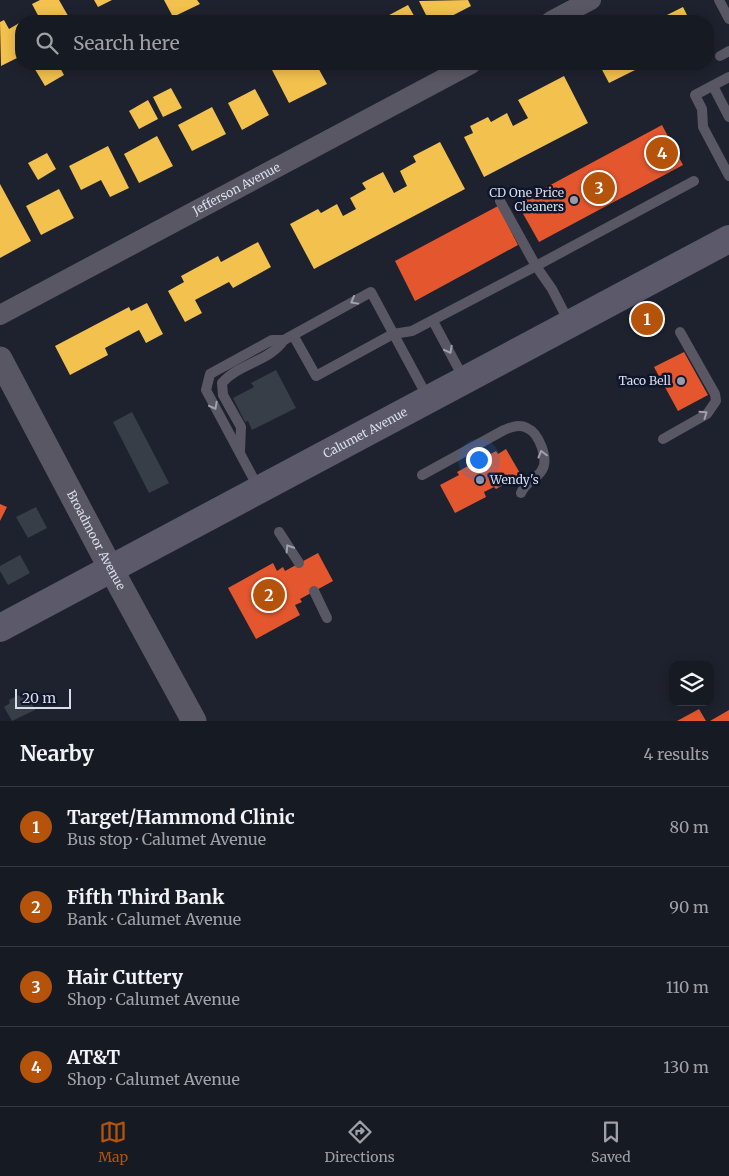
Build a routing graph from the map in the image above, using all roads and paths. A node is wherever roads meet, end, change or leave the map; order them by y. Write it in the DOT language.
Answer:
graph roads {
  1 [pos="590,0"];
  2 [pos="719,0"];
  3 [pos="562,15"];
  4 [pos="729,19"];
  5 [pos="460,70"];
  6 [pos="729,77"];
  7 [pos="713,86"];
  8 [pos="729,117"];
  9 [pos="725,159"];
  10 [pos="729,176"];
  11 [pos="694,181"];
  12 [pos="500,201"];
  13 [pos="729,239"];
  14 [pos="536,266"];
  15 [pos="0,315"];
  16 [pos="433,320"];
  17 [pos="570,324"];
  18 [pos="680,332"];
  19 [pos="393,334"];
  20 [pos="288,337"];
  21 [pos="0,359"];
  22 [pos="465,380"];
  23 [pos="429,399"];
  24 [pos="662,439"];
  25 [pos="240,453"];
  26 [pos="422,476"];
  27 [pos="259,490"];
  28 [pos="521,493"];
  29 [pos="279,532"];
  30 [pos="298,563"];
  31 [pos="110,569"];
  32 [pos="314,591"];
  33 [pos="327,618"];
  34 [pos="0,628"];
  35 [pos="194,721"];
  1 -- 3 [label="street"];
  2 -- 4 [label="lane"];
  5 -- 15 [label="street, Jefferson Avenue"];
  6 -- 7 [label="lane"];
  7 -- 8 [label="lane"];
  7 -- 9 [label="lane"];
  9 -- 10 [label="lane"];
  11 -- 14 [label="lane"];
  12 -- 14 [label="lane"];
  13 -- 17 [label="main road, Calumet Avenue"];
  14 -- 16 [label="lane"];
  14 -- 17 [label="lane"];
  16 -- 19 [label="lane"];
  16 -- 22 [label="lane, one-way"];
  17 -- 22 [label="main road, Calumet Avenue"];
  24 -- 18 [label="lane, one-way"];
  19 -- 20 [label="lane"];
  19 -- 20 [label="lane, one-way"];
  19 -- 23 [label="lane"];
  20 -- 25 [label="lane"];
  20 -- 25 [label="lane, one-way"];
  21 -- 31 [label="street, Broadmoor Avenue"];
  22 -- 23 [label="main road, Calumet Avenue"];
  23 -- 27 [label="main road, Calumet Avenue"];
  25 -- 27 [label="lane"];
  28 -- 26 [label="lane, one-way"];
  27 -- 31 [label="main road, Calumet Avenue"];
  30 -- 29 [label="lane, one-way"];
  31 -- 34 [label="main road, Calumet Avenue"];
  31 -- 35 [label="street, Broadmoor Avenue"];
  32 -- 33 [label="lane"];
}
